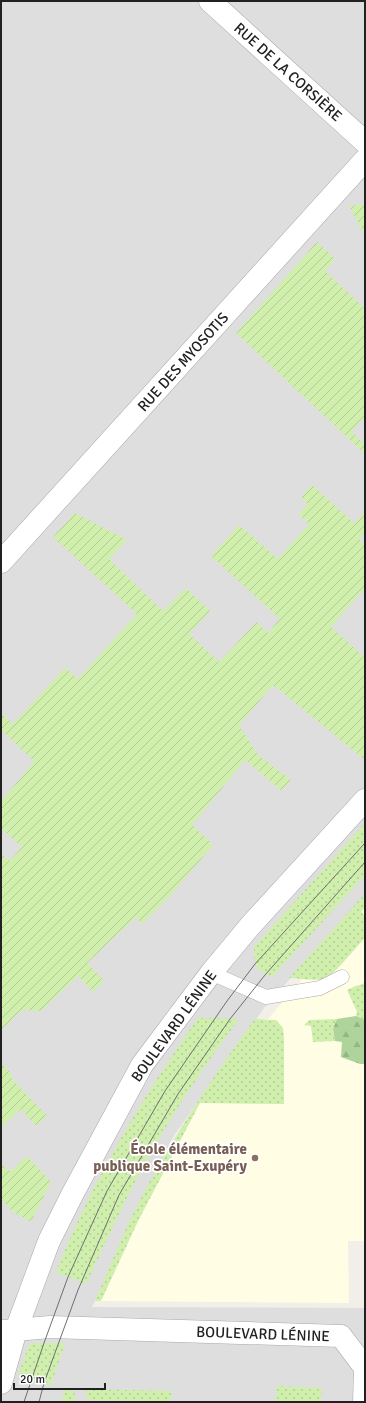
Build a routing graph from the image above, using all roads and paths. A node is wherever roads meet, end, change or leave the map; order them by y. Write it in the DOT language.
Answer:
graph roads {
  1 [pos="210,1"];
  2 [pos="365,142"];
  3 [pos="365,160"];
  4 [pos="1,562"];
  5 [pos="365,800"];
  6 [pos="211,973"];
  7 [pos="342,977"];
  8 [pos="9,1330"];
  9 [pos="1,1383"];
  10 [pos="364,1402"];
  1 -- 2 [label="street, RUE DE LA CORSIÈRE"];
  3 -- 4 [label="street, RUE DES MYOSOTIS"];
  5 -- 6 [label="street, BOULEVARD LÉNINE"];
  6 -- 7 [label="lane"];
  6 -- 8 [label="street, BOULEVARD LÉNINE"];
  8 -- 9 [label="street, BOULEVARD LÉNINE"];
  8 -- 10 [label="street, BOULEVARD LÉNINE"];
}
